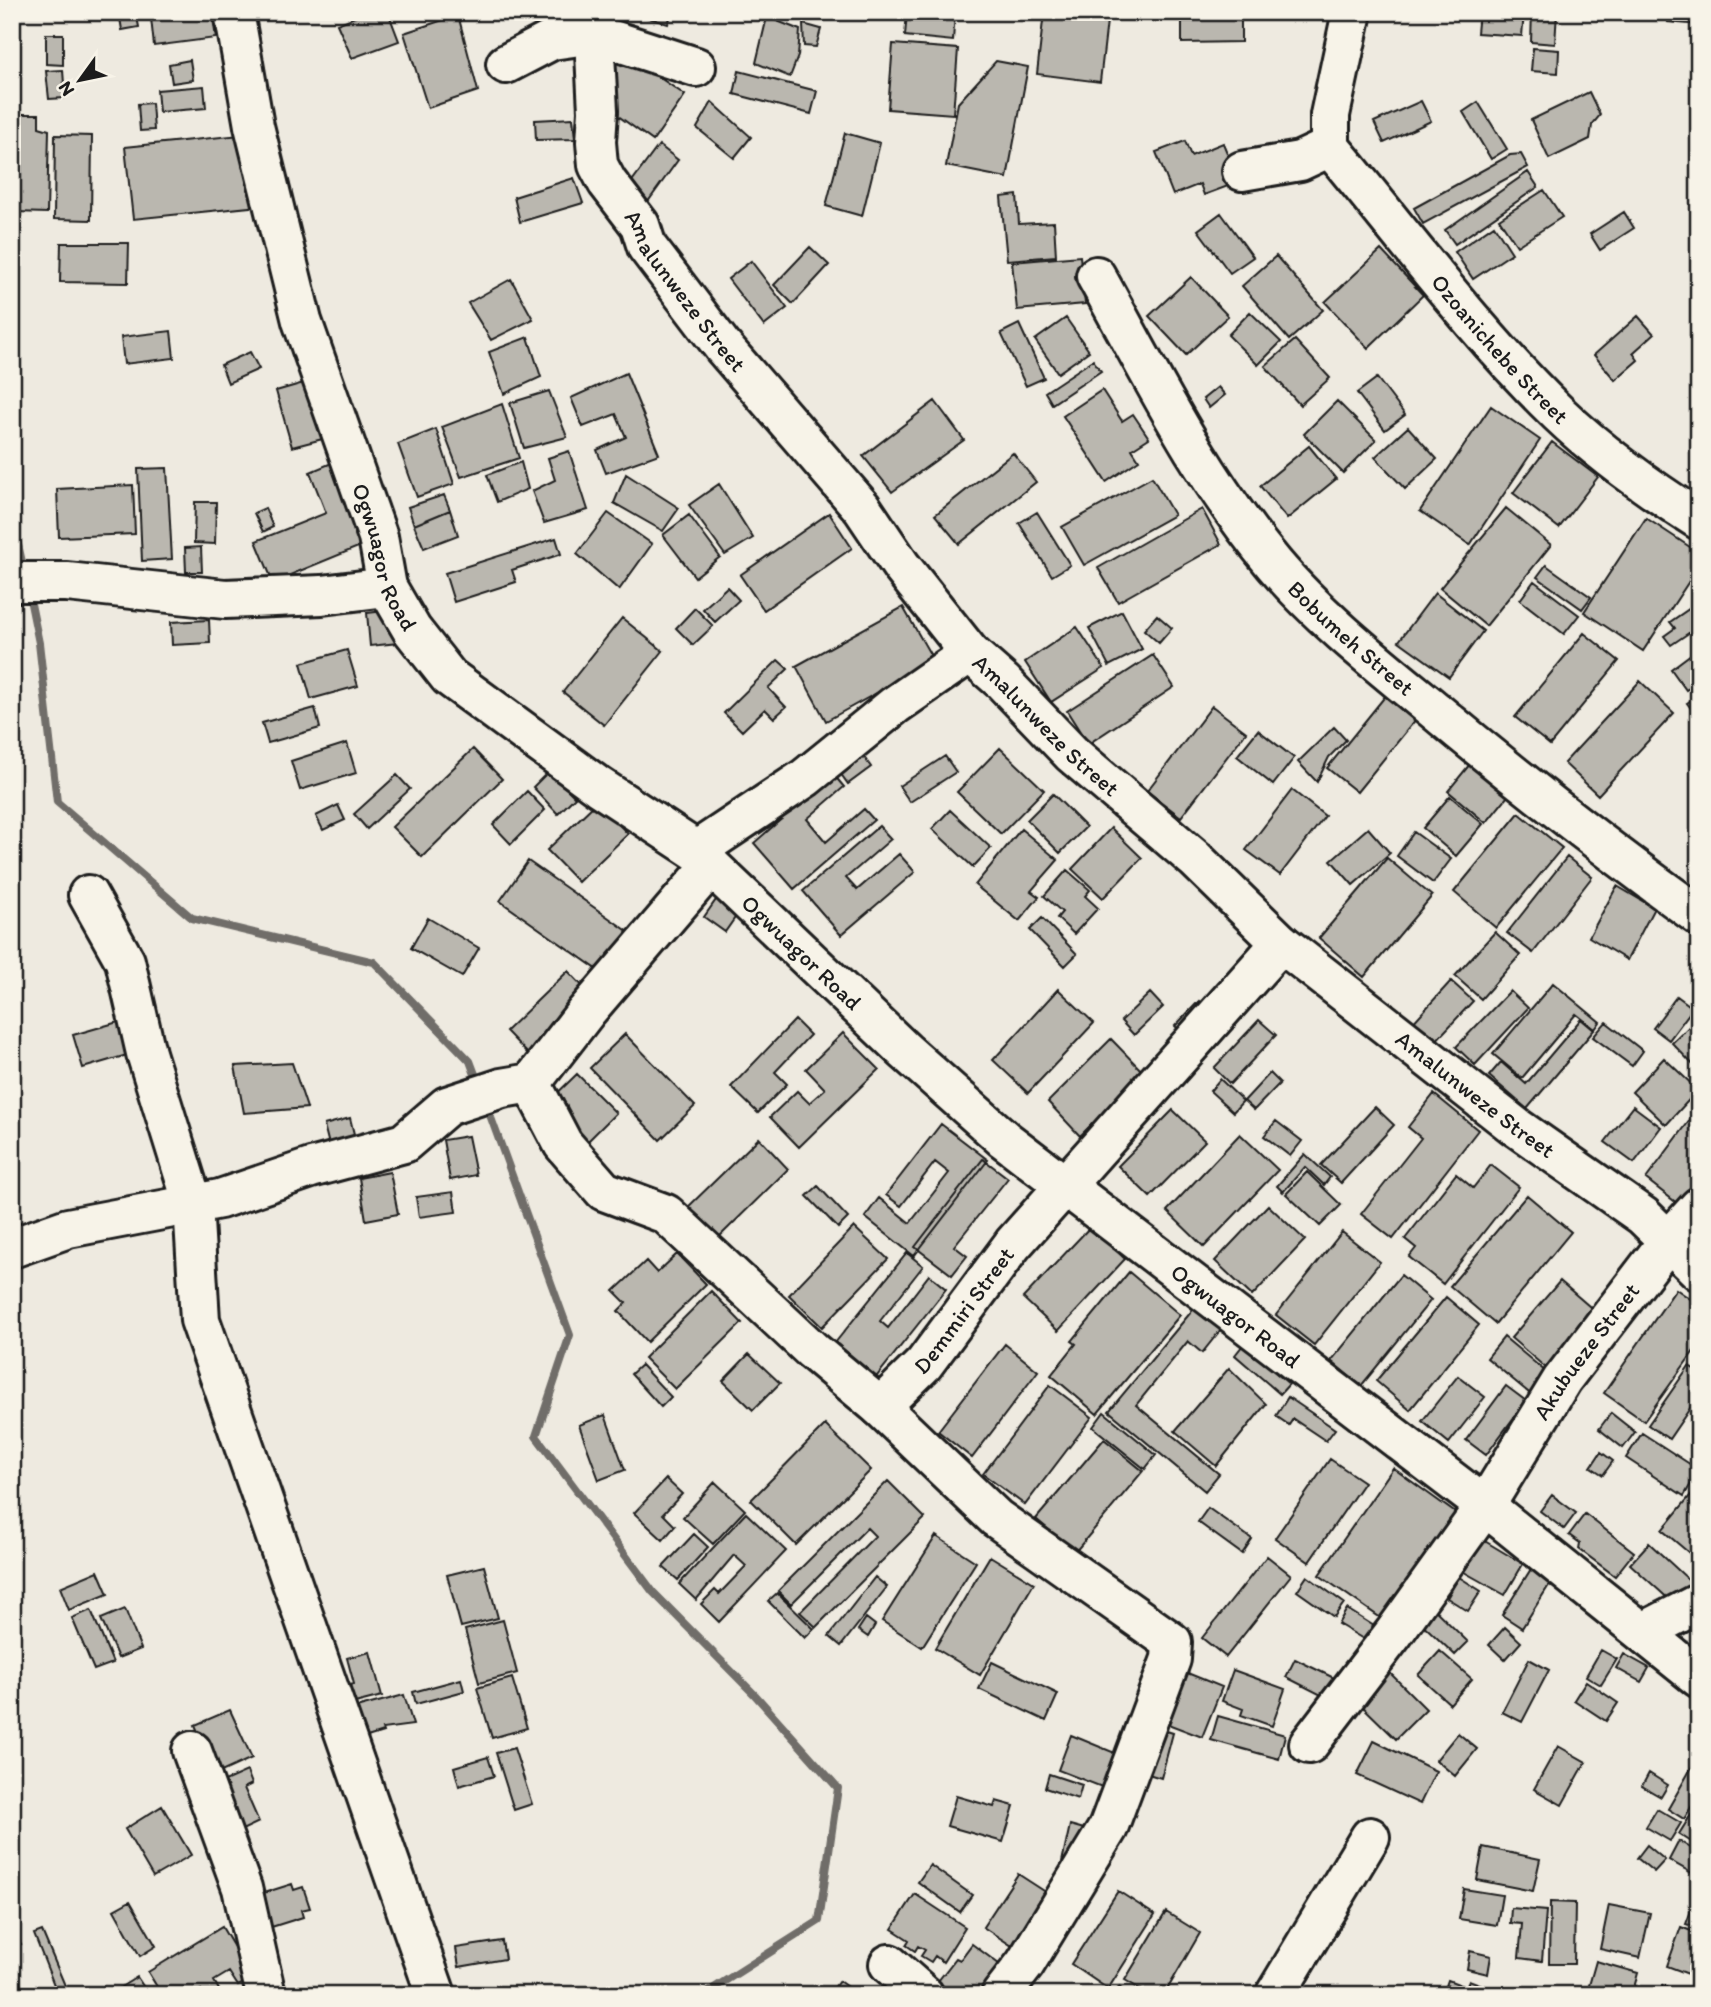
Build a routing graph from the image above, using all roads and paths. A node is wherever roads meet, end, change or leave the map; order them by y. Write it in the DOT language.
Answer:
graph roads {
  1 [pos="234,12"];
  2 [pos="1352,12"];
  3 [pos="594,34"];
  4 [pos="506,64"];
  5 [pos="696,67"];
  6 [pos="1331,147"];
  7 [pos="1242,171"];
  8 [pos="1096,276"];
  9 [pos="1699,520"];
  10 [pos="12,582"];
  11 [pos="387,587"];
  12 [pos="970,653"];
  13 [pos="704,858"];
  14 [pos="88,895"];
  15 [pos="1699,916"];
  16 [pos="1281,943"];
  17 [pos="531,1083"];
  18 [pos="1064,1187"];
  19 [pos="193,1204"];
  20 [pos="1699,1207"];
  21 [pos="1669,1240"];
  22 [pos="12,1248"];
  23 [pos="1699,1271"];
  24 [pos="880,1407"];
  25 [pos="1485,1506"];
  26 [pos="1699,1602"];
  27 [pos="1643,1632"];
  28 [pos="1699,1678"];
  29 [pos="1309,1744"];
  30 [pos="192,1751"];
  31 [pos="1370,1837"];
  32 [pos="890,1964"];
  33 [pos="266,1995"];
  34 [pos="436,1995"];
  35 [pos="924,1995"];
  36 [pos="1001,1995"];
  37 [pos="1275,1995"];
  1 -- 11 [label="street, Ogwuagor Road"];
  2 -- 6 [label="street"];
  3 -- 4 [label="street"];
  3 -- 5 [label="street"];
  3 -- 12 [label="street, Amalunweze Street"];
  6 -- 7 [label="street"];
  6 -- 9 [label="street, Ozoanichebe Street"];
  8 -- 15 [label="street, Bobumeh Street"];
  10 -- 11 [label="street"];
  11 -- 13 [label="street, Ogwuagor Road"];
  12 -- 13 [label="street"];
  12 -- 16 [label="street, Amalunweze Street"];
  13 -- 17 [label="street"];
  13 -- 18 [label="street, Ogwuagor Road"];
  14 -- 19 [label="street"];
  16 -- 18 [label="street, Demmiri Street"];
  16 -- 21 [label="street, Amalunweze Street"];
  17 -- 19 [label="street"];
  17 -- 24 [label="street"];
  18 -- 24 [label="street, Demmiri Street"];
  18 -- 25 [label="street, Ogwuagor Road"];
  19 -- 22 [label="street"];
  19 -- 34 [label="street"];
  20 -- 21 [label="street, Akubueze Street"];
  21 -- 23 [label="street, Amalunweze Street"];
  21 -- 25 [label="street, Akubueze Street"];
  24 -- 36 [label="street"];
  25 -- 27 [label="street, Ogwuagor Road"];
  25 -- 29 [label="street, Akubueze Street"];
  26 -- 27 [label="street"];
  27 -- 28 [label="street, Ogwuagor Road"];
  30 -- 33 [label="street"];
  31 -- 37 [label="street"];
  32 -- 35 [label="street"];
}
